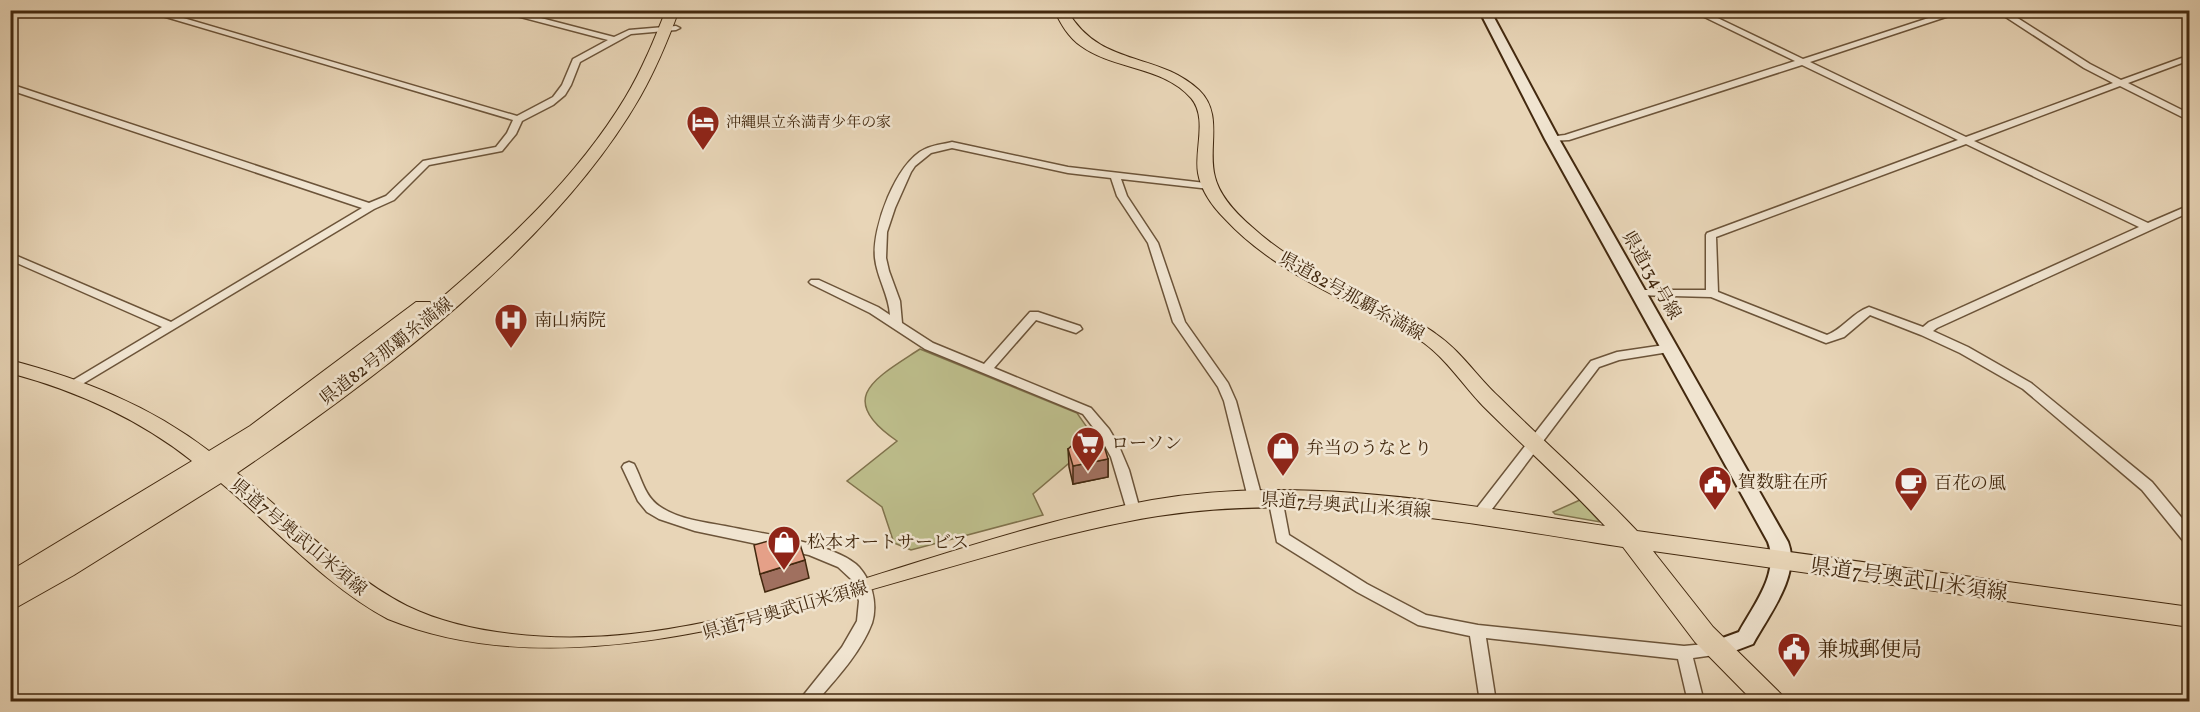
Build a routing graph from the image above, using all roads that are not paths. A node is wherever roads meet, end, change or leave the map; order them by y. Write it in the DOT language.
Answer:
graph roads {
  1 [pos="146,10"];
  2 [pos="498,10"];
  3 [pos="660,10"];
  4 [pos="673,10"];
  5 [pos="1060,10"];
  6 [pos="1484,10"];
  7 [pos="1694,10"];
  8 [pos="1963,10"];
  9 [pos="1999,10"];
  10 [pos="665,29"];
  11 [pos="613,39"];
  12 [pos="2190,57"];
  13 [pos="1804,63"];
  14 [pos="2118,83"];
  15 [pos="10,87"];
  16 [pos="2190,118"];
  17 [pos="518,119"];
  18 [pos="1552,139"];
  19 [pos="1964,140"];
  20 [pos="1115,176"];
  21 [pos="1210,186"];
  22 [pos="370,207"];
  23 [pos="2190,208"];
  24 [pos="2147,227"];
  25 [pos="10,256"];
  26 [pos="815,282"];
  27 [pos="1639,293"];
  28 [pos="1712,294"];
  29 [pos="896,324"];
  30 [pos="170,326"];
  31 [pos="1076,329"];
  32 [pos="1925,332"];
  33 [pos="1671,348"];
  34 [pos="10,366"];
  35 [pos="987,369"];
  36 [pos="74,385"];
  37 [pos="1534,441"];
  38 [pos="629,467"];
  39 [pos="215,468"];
  40 [pos="1265,498"];
  41 [pos="1133,510"];
  42 [pos="1478,517"];
  43 [pos="1629,539"];
  44 [pos="2190,539"];
  45 [pos="1780,561"];
  46 [pos="10,583"];
  47 [pos="865,587"];
  48 [pos="10,601"];
  49 [pos="2190,617"];
  50 [pos="1478,631"];
  51 [pos="1716,649"];
  52 [pos="1684,653"];
  53 [pos="806,702"];
  54 [pos="1488,702"];
  55 [pos="1696,702"];
  56 [pos="1772,702"];
  1 -- 17 [label="street"];
  2 -- 11 [label="street"];
  3 -- 10 [label="main road, 県道82号那覇糸満線"];
  4 -- 10 [label="main road, 県道82号那覇糸満線"];
  5 -- 21 [label="main road, 県道82号那覇糸満線"];
  6 -- 18 [label="main road, 県道134号線"];
  7 -- 13 [label="street"];
  8 -- 13 [label="street"];
  9 -- 14 [label="street"];
  10 -- 11 [label="street"];
  10 -- 39 [label="main road, 県道82号那覇糸満線"];
  11 -- 17 [label="street"];
  12 -- 14 [label="street"];
  13 -- 18 [label="street"];
  13 -- 19 [label="street"];
  14 -- 16 [label="street"];
  14 -- 19 [label="street"];
  15 -- 22 [label="street"];
  17 -- 22 [label="street"];
  18 -- 27 [label="main road, 県道134号線"];
  19 -- 24 [label="street"];
  19 -- 28 [label="street"];
  20 -- 21 [label="street"];
  20 -- 29 [label="street"];
  20 -- 40 [label="street"];
  21 -- 37 [label="main road, 県道82号那覇糸満線"];
  22 -- 30 [label="street"];
  23 -- 24 [label="street"];
  24 -- 32 [label="street"];
  25 -- 30 [label="street"];
  26 -- 29 [label="street"];
  27 -- 28 [label="street"];
  27 -- 33 [label="main road, 県道134号線"];
  28 -- 32 [label="street"];
  29 -- 35 [label="street"];
  30 -- 36 [label="street"];
  31 -- 35 [label="street"];
  32 -- 44 [label="street"];
  33 -- 37 [label="street"];
  33 -- 45 [label="main road, 県道134号線"];
  34 -- 36 [label="main road, 県道7号奥武山米須線"];
  35 -- 41 [label="street"];
  36 -- 39 [label="main road, 県道7号奥武山米須線"];
  37 -- 42 [label="street"];
  37 -- 43 [label="main road, 県道82号那覇糸満線"];
  38 -- 47 [label="street"];
  39 -- 46 [label="main road, 県道82号那覇糸満線"];
  39 -- 47 [label="main road, 県道7号奥武山米須線"];
  39 -- 48 [label="main road, 県道82号那覇糸満線"];
  40 -- 41 [label="main road, 県道7号奥武山米須線"];
  40 -- 42 [label="main road, 県道7号奥武山米須線"];
  40 -- 50 [label="street"];
  41 -- 47 [label="main road, 県道7号奥武山米須線"];
  42 -- 43 [label="main road, 県道7号奥武山米須線"];
  43 -- 45 [label="main road, 県道7号奥武山米須線"];
  43 -- 51 [label="main road"];
  45 -- 49 [label="main road, 県道7号奥武山米須線"];
  45 -- 51 [label="main road"];
  47 -- 53 [label="street"];
  50 -- 52 [label="street"];
  50 -- 54 [label="street"];
  51 -- 52 [label="street"];
  51 -- 56 [label="main road"];
  52 -- 55 [label="street"];
}
